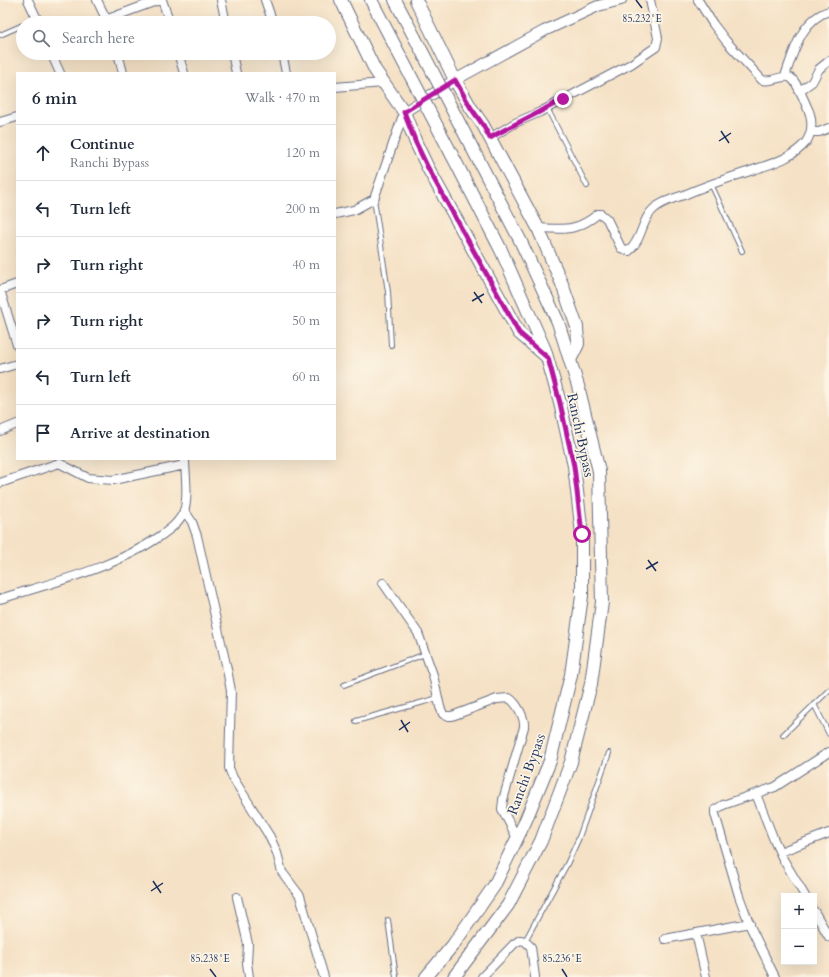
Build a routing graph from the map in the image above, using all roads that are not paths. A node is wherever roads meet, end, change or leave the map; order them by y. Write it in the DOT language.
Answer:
graph roads {
  1 [pos="28,0"];
  2 [pos="97,0"];
  3 [pos="161,0"];
  4 [pos="221,0"];
  5 [pos="265,0"];
  6 [pos="341,0"];
  7 [pos="371,0"];
  8 [pos="395,0"];
  9 [pos="416,0"];
  10 [pos="621,0"];
  11 [pos="650,0"];
  12 [pos="698,0"];
  13 [pos="829,11"];
  14 [pos="36,16"];
  15 [pos="105,16"];
  16 [pos="121,16"];
  17 [pos="167,16"];
  18 [pos="224,16"];
  19 [pos="271,16"];
  20 [pos="16,28"];
  21 [pos="0,35"];
  22 [pos="54,60"];
  23 [pos="120,60"];
  24 [pos="180,60"];
  25 [pos="233,60"];
  26 [pos="283,60"];
  27 [pos="829,61"];
  28 [pos="60,72"];
  29 [pos="123,72"];
  30 [pos="184,72"];
  31 [pos="236,72"];
  32 [pos="286,72"];
  33 [pos="785,76"];
  34 [pos="455,80"];
  35 [pos="383,83"];
  36 [pos="336,87"];
  37 [pos="799,91"];
  38 [pos="547,108"];
  39 [pos="404,112"];
  40 [pos="16,117"];
  41 [pos="0,122"];
  42 [pos="829,128"];
  43 [pos="811,132"];
  44 [pos="490,138"];
  45 [pos="711,184"];
  46 [pos="587,186"];
  47 [pos="374,199"];
  48 [pos="336,214"];
  49 [pos="538,228"];
  50 [pos="742,252"];
  51 [pos="16,284"];
  52 [pos="0,290"];
  53 [pos="16,342"];
  54 [pos="390,345"];
  55 [pos="548,358"];
  56 [pos="570,360"];
  57 [pos="16,364"];
  58 [pos="0,369"];
  59 [pos="16,424"];
  60 [pos="0,431"];
  61 [pos="185,462"];
  62 [pos="0,483"];
  63 [pos="184,510"];
  64 [pos="383,583"];
  65 [pos="0,598"];
  66 [pos="425,654"];
  67 [pos="344,685"];
  68 [pos="829,690"];
  69 [pos="438,698"];
  70 [pos="814,704"];
  71 [pos="356,721"];
  72 [pos="829,734"];
  73 [pos="783,735"];
  74 [pos="829,752"];
  75 [pos="609,753"];
  76 [pos="756,794"];
  77 [pos="829,833"];
  78 [pos="518,838"];
  79 [pos="780,852"];
  80 [pos="803,893"];
  81 [pos="237,897"];
  82 [pos="817,916"];
  83 [pos="388,920"];
  84 [pos="750,923"];
  85 [pos="696,933"];
  86 [pos="829,937"];
  87 [pos="665,938"];
  88 [pos="525,940"];
  89 [pos="250,977"];
  90 [pos="324,977"];
  91 [pos="396,977"];
  92 [pos="426,977"];
  93 [pos="454,977"];
  94 [pos="482,977"];
  95 [pos="535,977"];
  96 [pos="706,977"];
  97 [pos="775,977"];
  1 -- 14 [label="street"];
  2 -- 15 [label="street"];
  3 -- 16 [label="street"];
  3 -- 17 [label="street"];
  4 -- 18 [label="street"];
  5 -- 19 [label="street"];
  6 -- 35 [label="main road"];
  7 -- 55 [label="main road, Ranchi Bypass, bridge"];
  8 -- 56 [label="main road, Ranchi Bypass, bridge"];
  9 -- 34 [label="main road"];
  10 -- 34 [label="street"];
  11 -- 38 [label="street"];
  12 -- 33 [label="street"];
  13 -- 33 [label="street"];
  20 -- 21 [label="lane"];
  22 -- 28 [label="street"];
  23 -- 29 [label="street"];
  24 -- 30 [label="street"];
  25 -- 31 [label="street"];
  26 -- 32 [label="street"];
  27 -- 37 [label="street"];
  33 -- 37 [label="street"];
  34 -- 39 [label="street"];
  34 -- 44 [label="main road"];
  35 -- 36 [label="street"];
  35 -- 39 [label="main road"];
  37 -- 43 [label="street"];
  38 -- 44 [label="street"];
  38 -- 46 [label="lane"];
  39 -- 47 [label="street"];
  39 -- 55 [label="main road"];
  40 -- 41 [label="street"];
  42 -- 43 [label="street"];
  43 -- 45 [label="street"];
  44 -- 49 [label="main road"];
  45 -- 49 [label="street"];
  45 -- 50 [label="lane"];
  47 -- 48 [label="street"];
  47 -- 54 [label="lane"];
  49 -- 56 [label="main road"];
  51 -- 52 [label="street"];
  52 -- 53 [label="street"];
  55 -- 78 [label="main road, Ranchi Bypass"];
  56 -- 93 [label="main road, Ranchi Bypass"];
  57 -- 58 [label="street"];
  59 -- 60 [label="street"];
  61 -- 62 [label="street"];
  61 -- 63 [label="street"];
  63 -- 65 [label="street"];
  63 -- 90 [label="street"];
  64 -- 66 [label="street"];
  66 -- 67 [label="lane"];
  66 -- 69 [label="street"];
  68 -- 70 [label="lane"];
  69 -- 71 [label="lane"];
  69 -- 78 [label="street"];
  70 -- 72 [label="lane"];
  70 -- 73 [label="lane"];
  74 -- 76 [label="street"];
  75 -- 88 [label="lane"];
  76 -- 79 [label="street"];
  76 -- 84 [label="street"];
  77 -- 79 [label="street"];
  78 -- 92 [label="main road, Ranchi Bypass"];
  79 -- 80 [label="street"];
  81 -- 89 [label="street"];
  82 -- 86 [label="street"];
  83 -- 91 [label="lane"];
  84 -- 85 [label="street"];
  84 -- 97 [label="street"];
  85 -- 87 [label="street"];
  85 -- 96 [label="street"];
  88 -- 94 [label="street"];
  88 -- 95 [label="street"];
}
